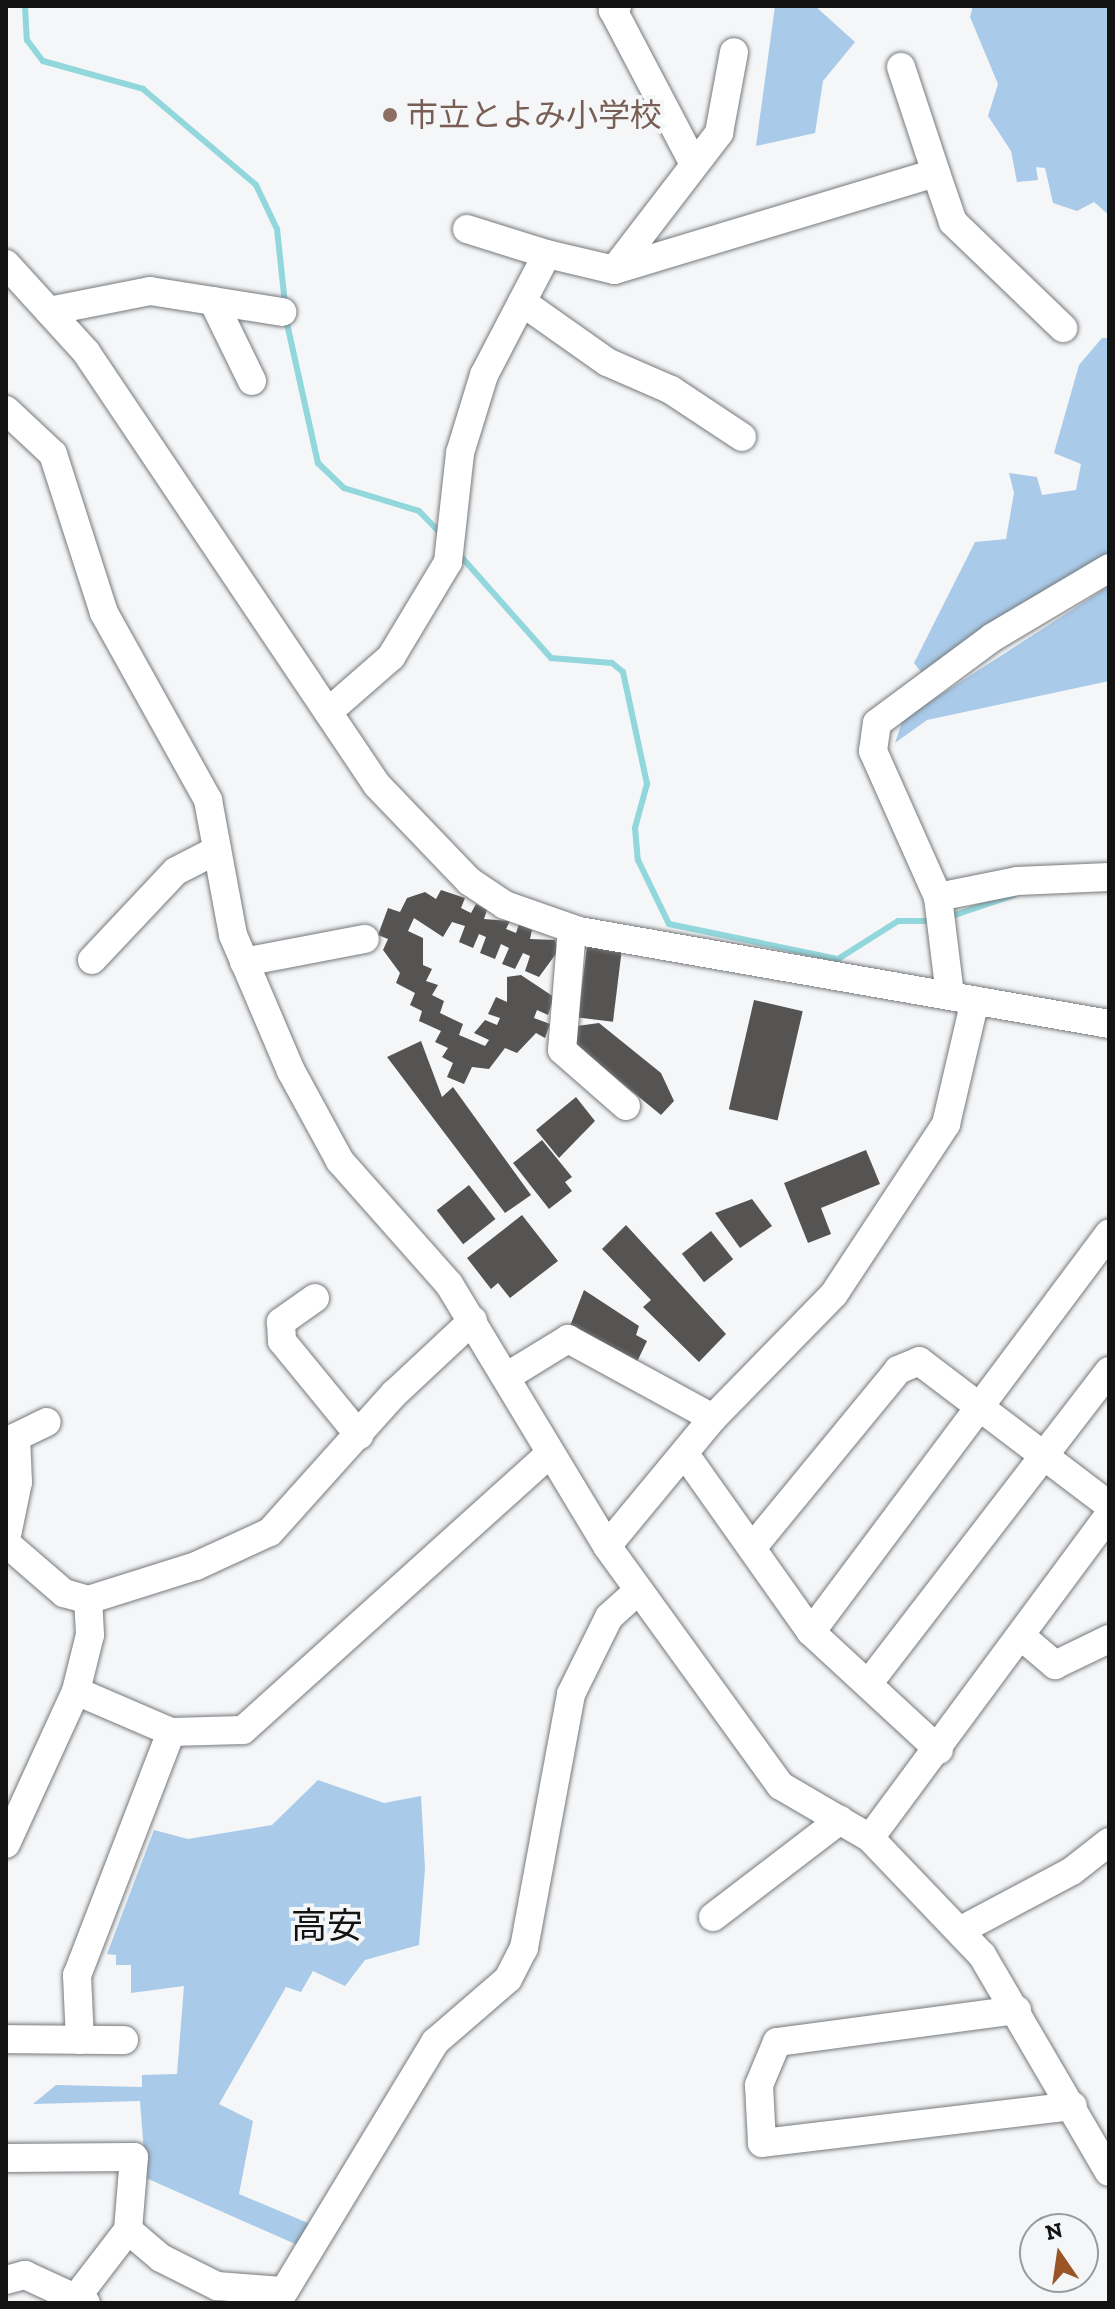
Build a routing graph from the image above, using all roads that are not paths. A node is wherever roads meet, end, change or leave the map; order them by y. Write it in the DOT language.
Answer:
graph roads {
  1 [pos="617,6"];
  2 [pos="734,52"];
  3 [pos="901,67"];
  4 [pos="694,164"];
  5 [pos="936,173"];
  6 [pos="467,229"];
  7 [pos="547,254"];
  8 [pos="614,270"];
  9 [pos="11,280"];
  10 [pos="213,301"];
  11 [pos="522,302"];
  12 [pos="49,311"];
  13 [pos="282,312"];
  14 [pos="1063,328"];
  15 [pos="252,381"];
  16 [pos="6,410"];
  17 [pos="742,437"];
  18 [pos="1109,568"];
  19 [pos="328,712"];
  20 [pos="217,850"];
  21 [pos="1109,877"];
  22 [pos="938,897"];
  23 [pos="572,929"];
  24 [pos="365,939"];
  25 [pos="92,960"];
  26 [pos="244,962"];
  27 [pos="963,998"];
  28 [pos="1109,1024"];
  29 [pos="626,1106"];
  30 [pos="1109,1233"];
  31 [pos="315,1298"];
  32 [pos="473,1320"];
  33 [pos="1109,1371"];
  34 [pos="506,1377"];
  35 [pos="979,1407"];
  36 [pos="713,1418"];
  37 [pos="47,1422"];
  38 [pos="359,1435"];
  39 [pos="549,1454"];
  40 [pos="1043,1456"];
  41 [pos="687,1457"];
  42 [pos="1109,1505"];
  43 [pos="1109,1515"];
  44 [pos="6,1542"];
  45 [pos="607,1546"];
  46 [pos="752,1548"];
  47 [pos="638,1591"];
  48 [pos="88,1600"];
  49 [pos="811,1632"];
  50 [pos="1021,1636"];
  51 [pos="1109,1639"];
  52 [pos="868,1684"];
  53 [pos="76,1691"];
  54 [pos="171,1732"];
  55 [pos="939,1750"];
  56 [pos="840,1820"];
  57 [pos="870,1838"];
  58 [pos="6,1844"];
  59 [pos="1106,1849"];
  60 [pos="713,1917"];
  61 [pos="963,1929"];
  62 [pos="1017,2010"];
  63 [pos="6,2039"];
  64 [pos="80,2040"];
  65 [pos="124,2040"];
  66 [pos="1073,2106"];
  67 [pos="6,2158"];
  68 [pos="1109,2172"];
  69 [pos="128,2230"];
  70 [pos="6,2280"];
  71 [pos="280,2297"];
  72 [pos="78,2300"];
  1 -- 4 [label="street"];
  2 -- 4 [label="street"];
  3 -- 5 [label="street"];
  4 -- 8 [label="street"];
  5 -- 8 [label="street"];
  5 -- 14 [label="street"];
  6 -- 7 [label="street"];
  7 -- 8 [label="street"];
  7 -- 11 [label="street"];
  9 -- 12 [label="street"];
  10 -- 12 [label="street"];
  10 -- 13 [label="street"];
  10 -- 15 [label="street"];
  11 -- 17 [label="street"];
  11 -- 19 [label="street"];
  12 -- 19 [label="street"];
  16 -- 20 [label="street"];
  18 -- 22 [label="street"];
  19 -- 23 [label="street"];
  20 -- 25 [label="street"];
  20 -- 26 [label="street"];
  21 -- 22 [label="street"];
  22 -- 27 [label="street"];
  23 -- 27 [label="street"];
  23 -- 29 [label="street"];
  24 -- 26 [label="street"];
  26 -- 32 [label="street"];
  27 -- 28 [label="street"];
  27 -- 36 [label="street"];
  30 -- 35 [label="street"];
  31 -- 38 [label="street"];
  32 -- 34 [label="street"];
  32 -- 38 [label="street"];
  33 -- 40 [label="street"];
  34 -- 36 [label="street"];
  34 -- 39 [label="street"];
  35 -- 40 [label="street"];
  35 -- 46 [label="street"];
  35 -- 49 [label="street"];
  36 -- 41 [label="street"];
  37 -- 44 [label="street"];
  38 -- 48 [label="street"];
  39 -- 45 [label="street"];
  39 -- 54 [label="street"];
  40 -- 42 [label="street"];
  40 -- 52 [label="street"];
  41 -- 45 [label="street"];
  41 -- 46 [label="street"];
  43 -- 50 [label="street"];
  44 -- 48 [label="street"];
  45 -- 47 [label="street"];
  46 -- 49 [label="street"];
  47 -- 56 [label="street"];
  47 -- 71 [label="street"];
  48 -- 53 [label="street"];
  49 -- 52 [label="street"];
  50 -- 51 [label="street"];
  50 -- 55 [label="street"];
  52 -- 55 [label="street"];
  53 -- 54 [label="street"];
  53 -- 58 [label="street"];
  54 -- 64 [label="street"];
  55 -- 57 [label="street"];
  56 -- 57 [label="street"];
  56 -- 60 [label="street"];
  57 -- 61 [label="street"];
  59 -- 61 [label="street"];
  61 -- 62 [label="street"];
  62 -- 66 [label="street"];
  62 -- 66 [label="street"];
  63 -- 64 [label="street"];
  64 -- 65 [label="street"];
  66 -- 68 [label="street"];
  67 -- 69 [label="street"];
  69 -- 71 [label="street"];
  69 -- 72 [label="street"];
  70 -- 72 [label="street"];
}
